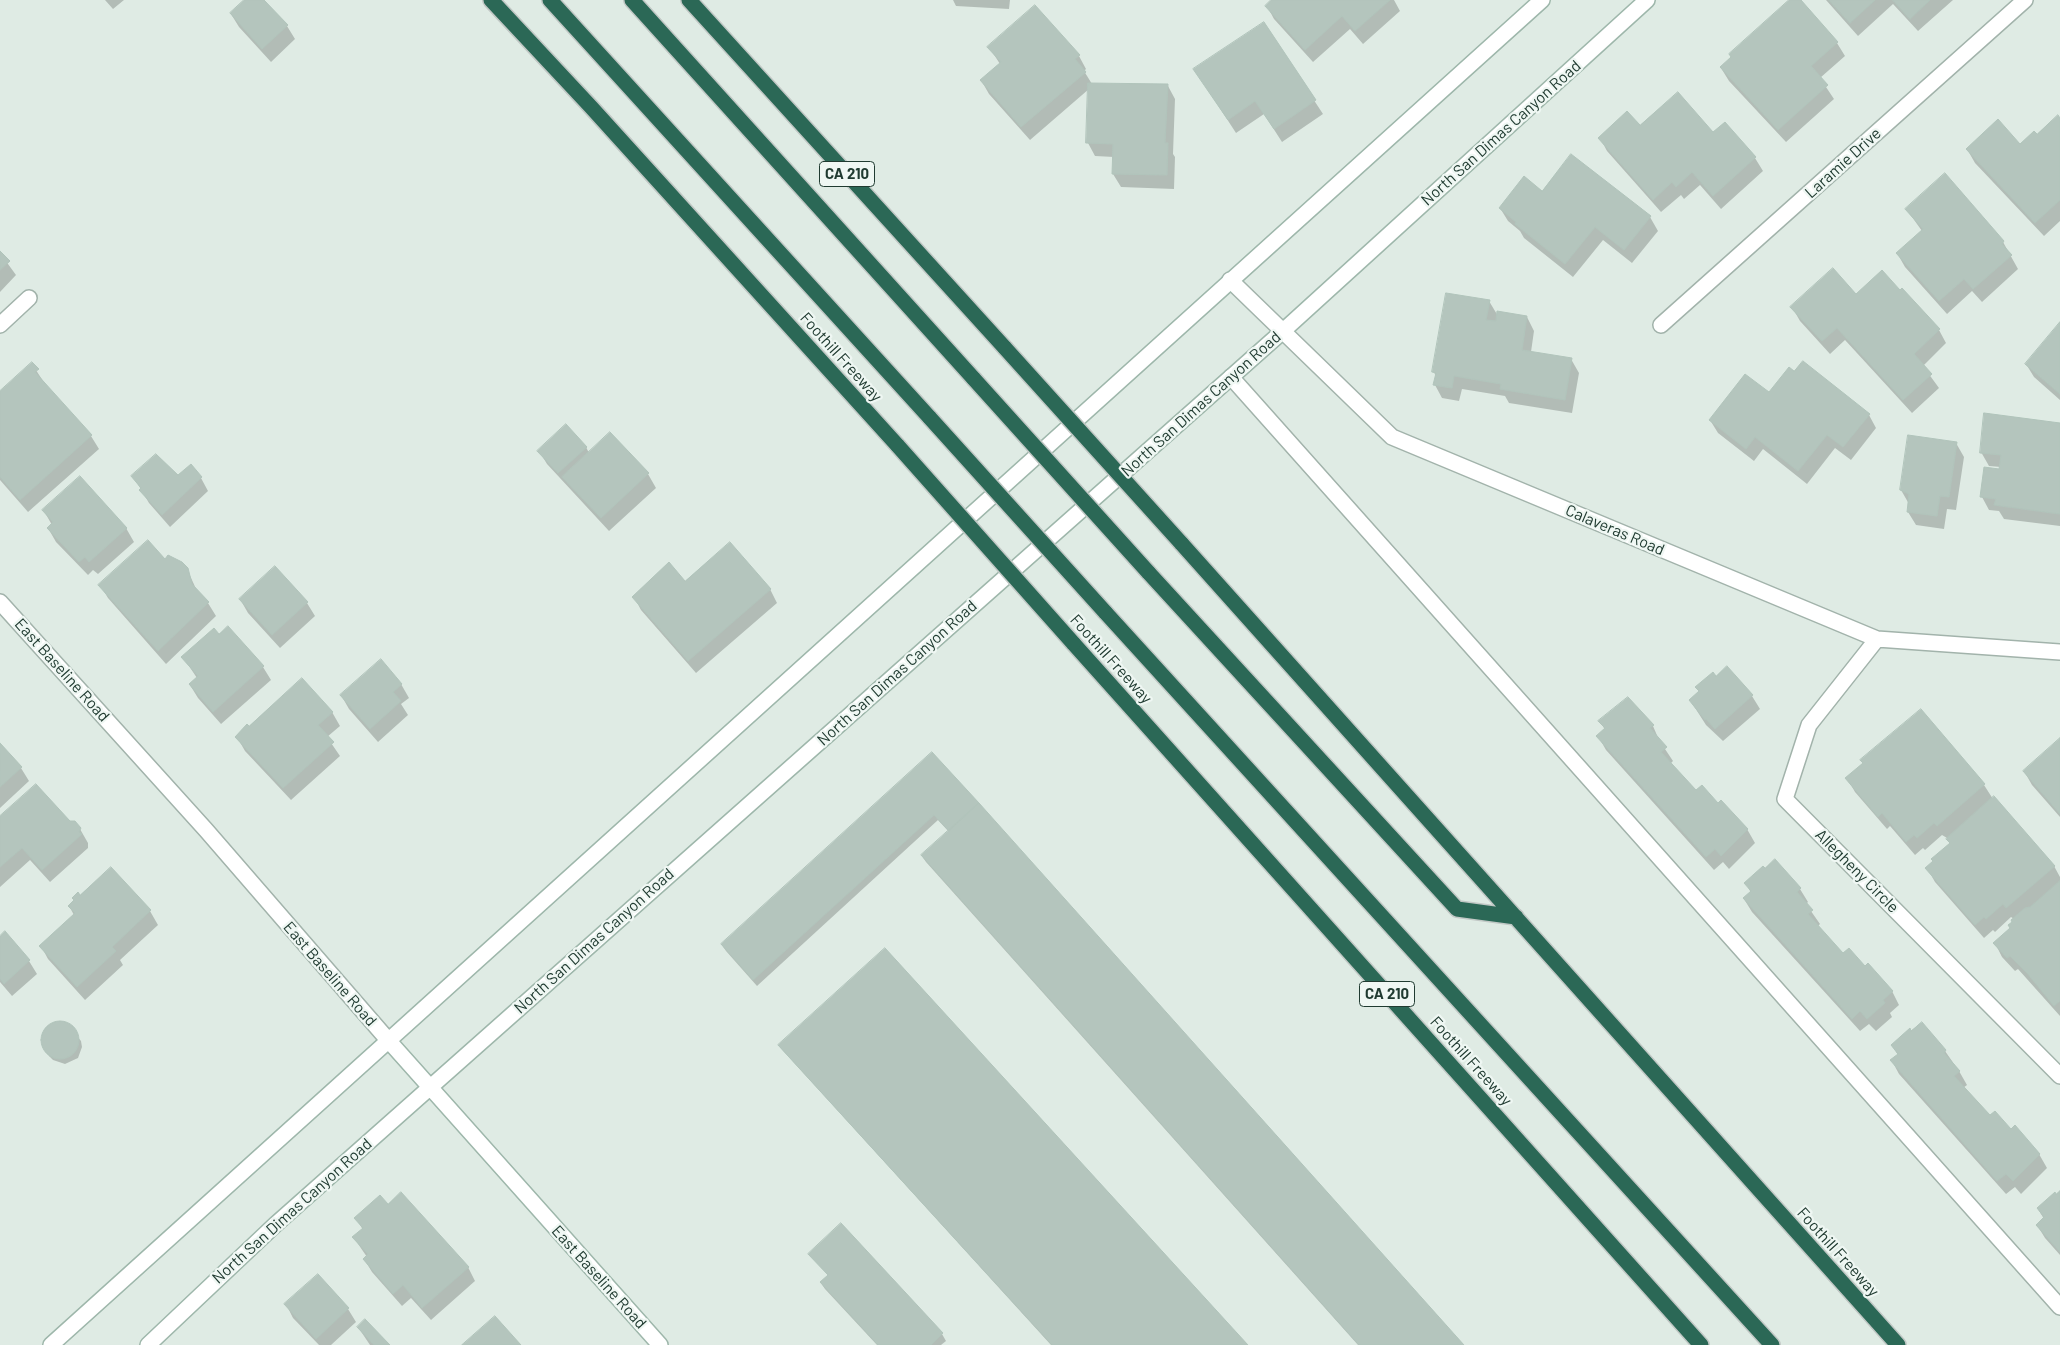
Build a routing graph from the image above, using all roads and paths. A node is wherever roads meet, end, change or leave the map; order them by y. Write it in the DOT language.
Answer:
graph roads {
  1 [pos="491,0"];
  2 [pos="550,0"];
  3 [pos="632,0"];
  4 [pos="689,0"];
  5 [pos="1542,0"];
  6 [pos="1647,0"];
  7 [pos="2025,0"];
  8 [pos="1230,280"];
  9 [pos="29,298"];
  10 [pos="0,325"];
  11 [pos="1661,325"];
  12 [pos="1283,332"];
  13 [pos="1231,377"];
  14 [pos="0,602"];
  15 [pos="1877,639"];
  16 [pos="2060,652"];
  17 [pos="1516,917"];
  18 [pos="388,1040"];
  19 [pos="2060,1076"];
  20 [pos="429,1088"];
  21 [pos="2060,1307"];
  22 [pos="51,1345"];
  23 [pos="148,1345"];
  24 [pos="660,1345"];
  25 [pos="1701,1345"];
  26 [pos="1772,1345"];
  27 [pos="1898,1345"];
  1 -- 25 [label="highway, Foothill Freeway / CA 210, bridge"];
  2 -- 26 [label="highway, bridge"];
  3 -- 17 [label="highway, bridge"];
  4 -- 17 [label="highway, Foothill Freeway / CA 210, bridge"];
  5 -- 8 [label="main road"];
  6 -- 12 [label="main road, North San Dimas Canyon Road"];
  7 -- 11 [label="main road, Laramie Drive"];
  8 -- 12 [label="main road, Calaveras Road"];
  8 -- 18 [label="main road"];
  9 -- 10 [label="main road"];
  12 -- 13 [label="main road, North San Dimas Canyon Road"];
  12 -- 15 [label="main road, Calaveras Road"];
  13 -- 20 [label="main road, North San Dimas Canyon Road"];
  13 -- 21 [label="main road"];
  14 -- 18 [label="main road, East Baseline Road"];
  15 -- 16 [label="main road, Calaveras Road"];
  15 -- 19 [label="main road, Allegheny Circle"];
  17 -- 27 [label="highway, Foothill Freeway / CA 210"];
  18 -- 20 [label="main road, East Baseline Road"];
  18 -- 22 [label="main road"];
  20 -- 23 [label="main road, North San Dimas Canyon Road"];
  20 -- 24 [label="main road, East Baseline Road"];
}
